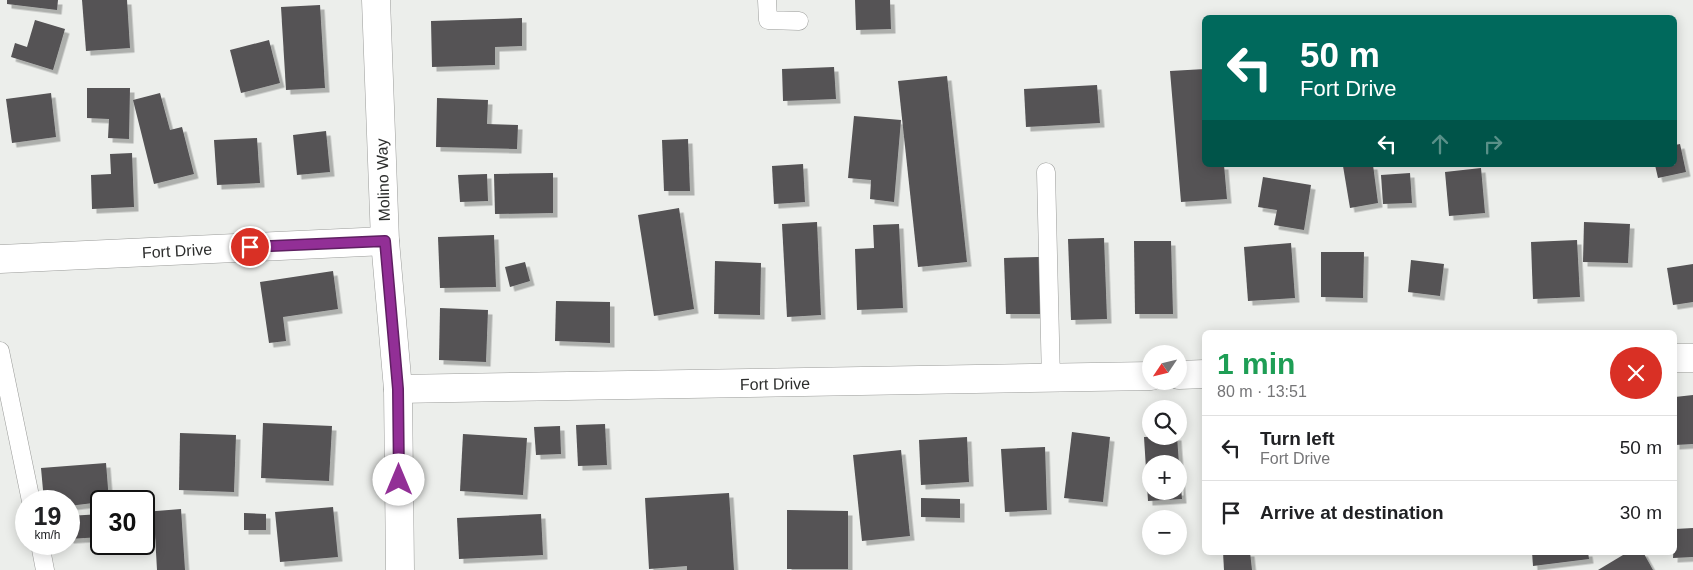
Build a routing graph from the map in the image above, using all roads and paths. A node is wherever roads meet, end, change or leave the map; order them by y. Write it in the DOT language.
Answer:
graph roads {
  1 [pos="376,0"];
  2 [pos="767,0"];
  3 [pos="799,21"];
  4 [pos="1046,172"];
  5 [pos="385,241"];
  6 [pos="0,259"];
  7 [pos="0,351"];
  8 [pos="1677,358"];
  9 [pos="1693,358"];
  10 [pos="1202,374"];
  11 [pos="1188,375"];
  12 [pos="1142,376"];
  13 [pos="1051,380"];
  14 [pos="398,389"];
  15 [pos="29,490"];
  16 [pos="42,555"];
  17 [pos="45,570"];
  18 [pos="400,570"];
  1 -- 5 [label="street, Molino Way"];
  2 -- 3 [label="lane"];
  4 -- 13 [label="lane"];
  5 -- 6 [label="street, Fort Drive"];
  5 -- 14 [label="street, Molino Way"];
  7 -- 15 [label="lane"];
  8 -- 9 [label="street"];
  10 -- 11 [label="street"];
  12 -- 13 [label="street, Fort Drive"];
  13 -- 14 [label="street, Fort Drive"];
  14 -- 18 [label="street, Molino Way"];
  16 -- 17 [label="lane"];
}
